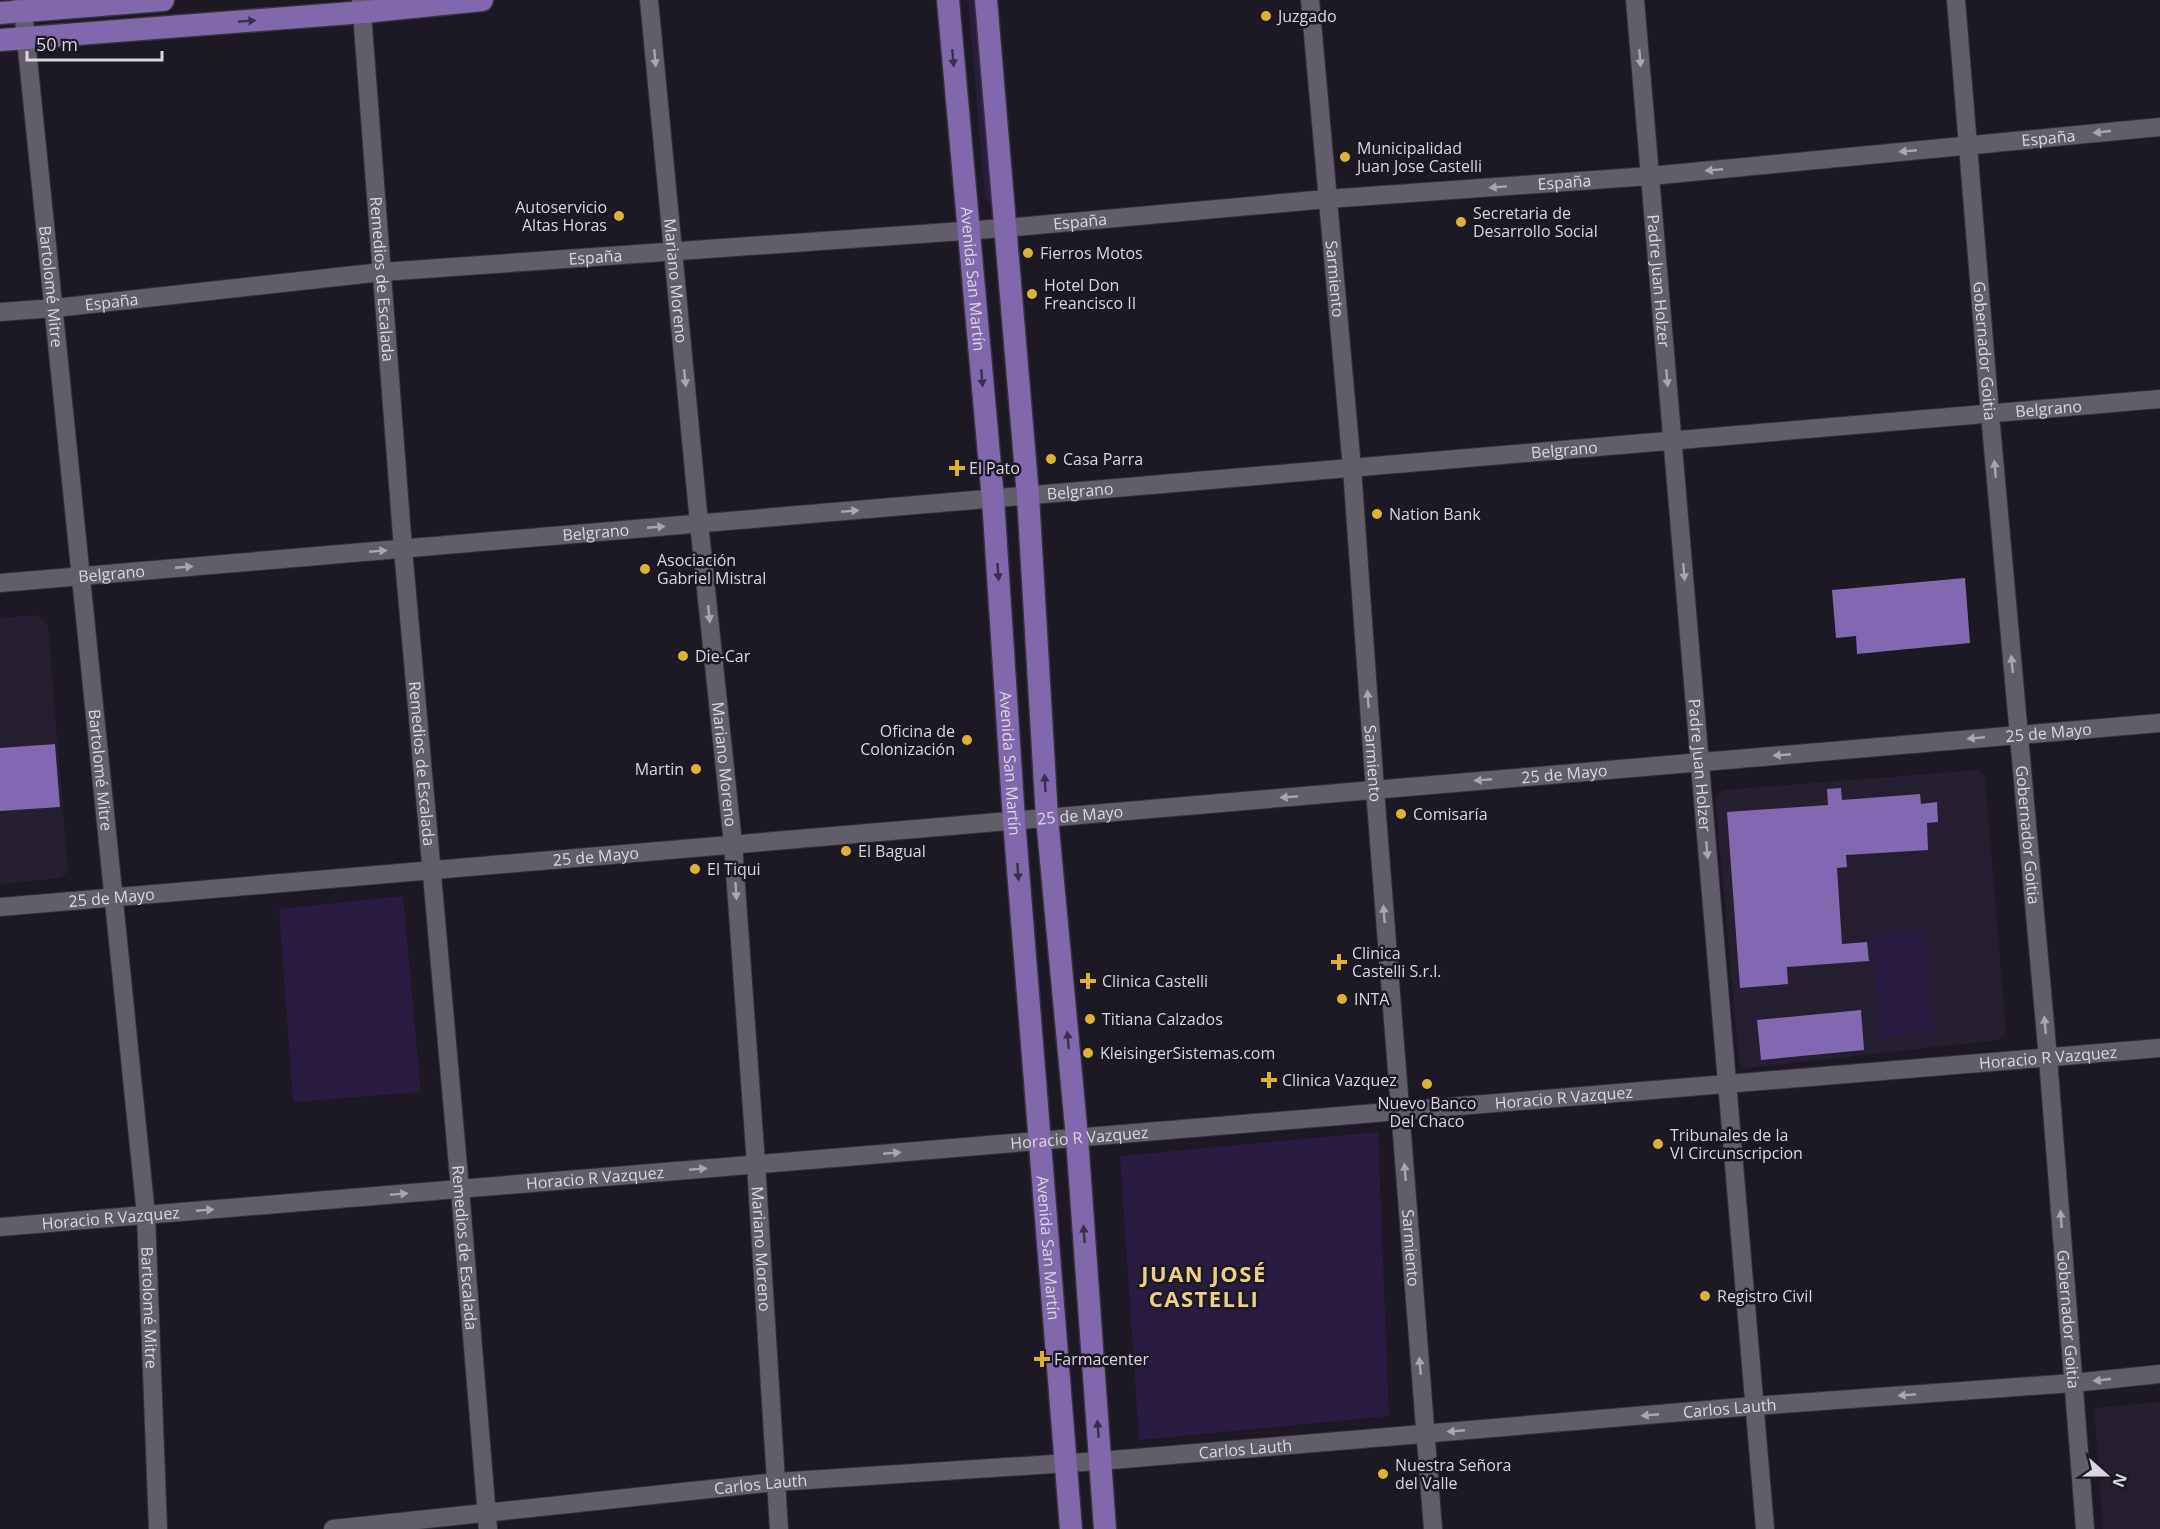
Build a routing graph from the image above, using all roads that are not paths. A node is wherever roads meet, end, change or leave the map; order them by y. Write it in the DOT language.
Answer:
graph roads {
  1 [pos="163,0"];
  2 [pos="482,0"];
  3 [pos="649,0"];
  4 [pos="948,0"];
  5 [pos="986,0"];
  6 [pos="1310,0"];
  7 [pos="1635,0"];
  8 [pos="1956,0"];
  9 [pos="23,6"];
  10 [pos="362,6"];
  11 [pos="0,13"];
  12 [pos="27,38"];
  13 [pos="0,40"];
  14 [pos="2160,127"];
  15 [pos="1967,145"];
  16 [pos="1650,176"];
  17 [pos="1327,199"];
  18 [pos="1005,228"];
  19 [pos="968,230"];
  20 [pos="673,250"];
  21 [pos="382,272"];
  22 [pos="55,308"];
  23 [pos="0,312"];
  24 [pos="2160,399"];
  25 [pos="1990,414"];
  26 [pos="1672,441"];
  27 [pos="1352,468"];
  28 [pos="1028,496"];
  29 [pos="993,499"];
  30 [pos="699,524"];
  31 [pos="403,549"];
  32 [pos="81,576"];
  33 [pos="0,583"];
  34 [pos="2160,723"];
  35 [pos="2018,735"];
  36 [pos="1700,762"];
  37 [pos="1375,790"];
  38 [pos="1047,818"];
  39 [pos="1014,820"];
  40 [pos="733,844"];
  41 [pos="431,870"];
  42 [pos="114,897"];
  43 [pos="0,908"];
  44 [pos="2160,1048"];
  45 [pos="2048,1058"];
  46 [pos="1727,1084"];
  47 [pos="1400,1111"];
  48 [pos="1077,1138"];
  49 [pos="1039,1141"];
  50 [pos="756,1164"];
  51 [pos="460,1189"];
  52 [pos="146,1215"];
  53 [pos="0,1227"];
  54 [pos="2160,1374"];
  55 [pos="2073,1383"];
  56 [pos="1754,1406"];
  57 [pos="1425,1433"];
  58 [pos="1100,1461"];
  59 [pos="1066,1462"];
  60 [pos="776,1482"];
  61 [pos="487,1521"];
  62 [pos="158,1529"];
  63 [pos="333,1529"];
  64 [pos="779,1529"];
  65 [pos="1071,1529"];
  66 [pos="1105,1529"];
  67 [pos="1433,1529"];
  68 [pos="1765,1529"];
  69 [pos="2085,1529"];
  1 -- 9 [label="main road"];
  2 -- 10 [label="main road"];
  3 -- 20 [label="street, Mariano Moreno, one-way"];
  4 -- 19 [label="main road, Avenida San Martín, one-way"];
  5 -- 18 [label="main road, Avenida San Martín"];
  6 -- 17 [label="street, Sarmiento"];
  7 -- 16 [label="street, Padre Juan Holzer, one-way"];
  8 -- 15 [label="street, Gobernador Goitia"];
  9 -- 11 [label="main road"];
  9 -- 12 [label="street, Bartolomé Mitre"];
  12 -- 10 [label="main road, one-way"];
  10 -- 21 [label="street, Remedios de Escalada"];
  12 -- 13 [label="main road"];
  12 -- 22 [label="street, Bartolomé Mitre"];
  14 -- 15 [label="street, España, one-way"];
  15 -- 16 [label="street, España, one-way"];
  15 -- 25 [label="street, Gobernador Goitia"];
  16 -- 17 [label="street, España, one-way"];
  16 -- 26 [label="street, Padre Juan Holzer, one-way"];
  17 -- 18 [label="street, España"];
  17 -- 27 [label="street, Sarmiento"];
  18 -- 19 [label="street, España"];
  18 -- 28 [label="main road, Avenida San Martín"];
  19 -- 20 [label="street, España"];
  19 -- 29 [label="main road, Avenida San Martín, one-way"];
  20 -- 21 [label="street, España"];
  20 -- 30 [label="street, Mariano Moreno, one-way"];
  21 -- 22 [label="street, España"];
  21 -- 31 [label="street, Remedios de Escalada"];
  22 -- 23 [label="street, España"];
  22 -- 32 [label="street, Bartolomé Mitre"];
  24 -- 25 [label="street, Belgrano"];
  25 -- 26 [label="street, Belgrano"];
  35 -- 25 [label="street, Gobernador Goitia, one-way"];
  26 -- 27 [label="street, Belgrano"];
  26 -- 36 [label="street, Padre Juan Holzer, one-way"];
  27 -- 28 [label="street, Belgrano"];
  37 -- 27 [label="street, Sarmiento, one-way"];
  28 -- 29 [label="street, Belgrano"];
  38 -- 28 [label="main road, Avenida San Martín, one-way"];
  30 -- 29 [label="street, Belgrano, one-way"];
  29 -- 39 [label="main road, Avenida San Martín, one-way"];
  31 -- 30 [label="street, Belgrano, one-way"];
  30 -- 40 [label="street, Mariano Moreno, one-way"];
  32 -- 31 [label="street, Belgrano, one-way"];
  31 -- 41 [label="street, Remedios de Escalada"];
  32 -- 33 [label="street, Belgrano"];
  32 -- 42 [label="street, Bartolomé Mitre"];
  34 -- 35 [label="street, 25 de Mayo"];
  35 -- 36 [label="street, 25 de Mayo, one-way"];
  45 -- 35 [label="street, Gobernador Goitia, one-way"];
  36 -- 37 [label="street, 25 de Mayo, one-way"];
  36 -- 46 [label="street, Padre Juan Holzer, one-way"];
  37 -- 38 [label="street, 25 de Mayo, one-way"];
  47 -- 37 [label="street, Sarmiento, one-way"];
  38 -- 39 [label="street, 25 de Mayo"];
  48 -- 38 [label="main road, Avenida San Martín, one-way"];
  39 -- 40 [label="street, 25 de Mayo"];
  39 -- 49 [label="main road, Avenida San Martín, one-way"];
  40 -- 41 [label="street, 25 de Mayo"];
  40 -- 50 [label="street, Mariano Moreno, one-way"];
  41 -- 42 [label="street, 25 de Mayo"];
  41 -- 51 [label="street, Remedios de Escalada"];
  42 -- 43 [label="street, 25 de Mayo"];
  42 -- 52 [label="street, Bartolomé Mitre"];
  44 -- 45 [label="street, Horacio R Vazquez"];
  45 -- 46 [label="street, Horacio R Vazquez"];
  55 -- 45 [label="street, Gobernador Goitia, one-way"];
  46 -- 47 [label="street, Horacio R Vazquez"];
  46 -- 56 [label="street, Padre Juan Holzer"];
  47 -- 48 [label="street, Horacio R Vazquez"];
  57 -- 47 [label="street, Sarmiento, one-way"];
  48 -- 49 [label="street, Horacio R Vazquez"];
  58 -- 48 [label="main road, Avenida San Martín, one-way"];
  50 -- 49 [label="street, Horacio R Vazquez, one-way"];
  49 -- 59 [label="main road, Avenida San Martín"];
  51 -- 50 [label="street, Horacio R Vazquez, one-way"];
  50 -- 60 [label="street, Mariano Moreno"];
  52 -- 51 [label="street, Horacio R Vazquez, one-way"];
  51 -- 61 [label="street, Remedios de Escalada"];
  52 -- 53 [label="street, Horacio R Vazquez"];
  52 -- 62 [label="street, Bartolomé Mitre"];
  54 -- 55 [label="street, Carlos Lauth, one-way"];
  55 -- 56 [label="street, Carlos Lauth, one-way"];
  55 -- 69 [label="street, Gobernador Goitia"];
  56 -- 57 [label="street, Carlos Lauth, one-way"];
  56 -- 68 [label="street, Padre Juan Holzer"];
  57 -- 58 [label="street, Carlos Lauth"];
  57 -- 67 [label="street, Sarmiento"];
  58 -- 59 [label="street, Carlos Lauth"];
  58 -- 66 [label="main road, Avenida San Martín"];
  59 -- 60 [label="street, Carlos Lauth"];
  59 -- 65 [label="main road, Avenida San Martín"];
  60 -- 61 [label="street, Carlos Lauth"];
  60 -- 64 [label="street, Mariano Moreno"];
  61 -- 63 [label="street, Carlos Lauth"];
}
